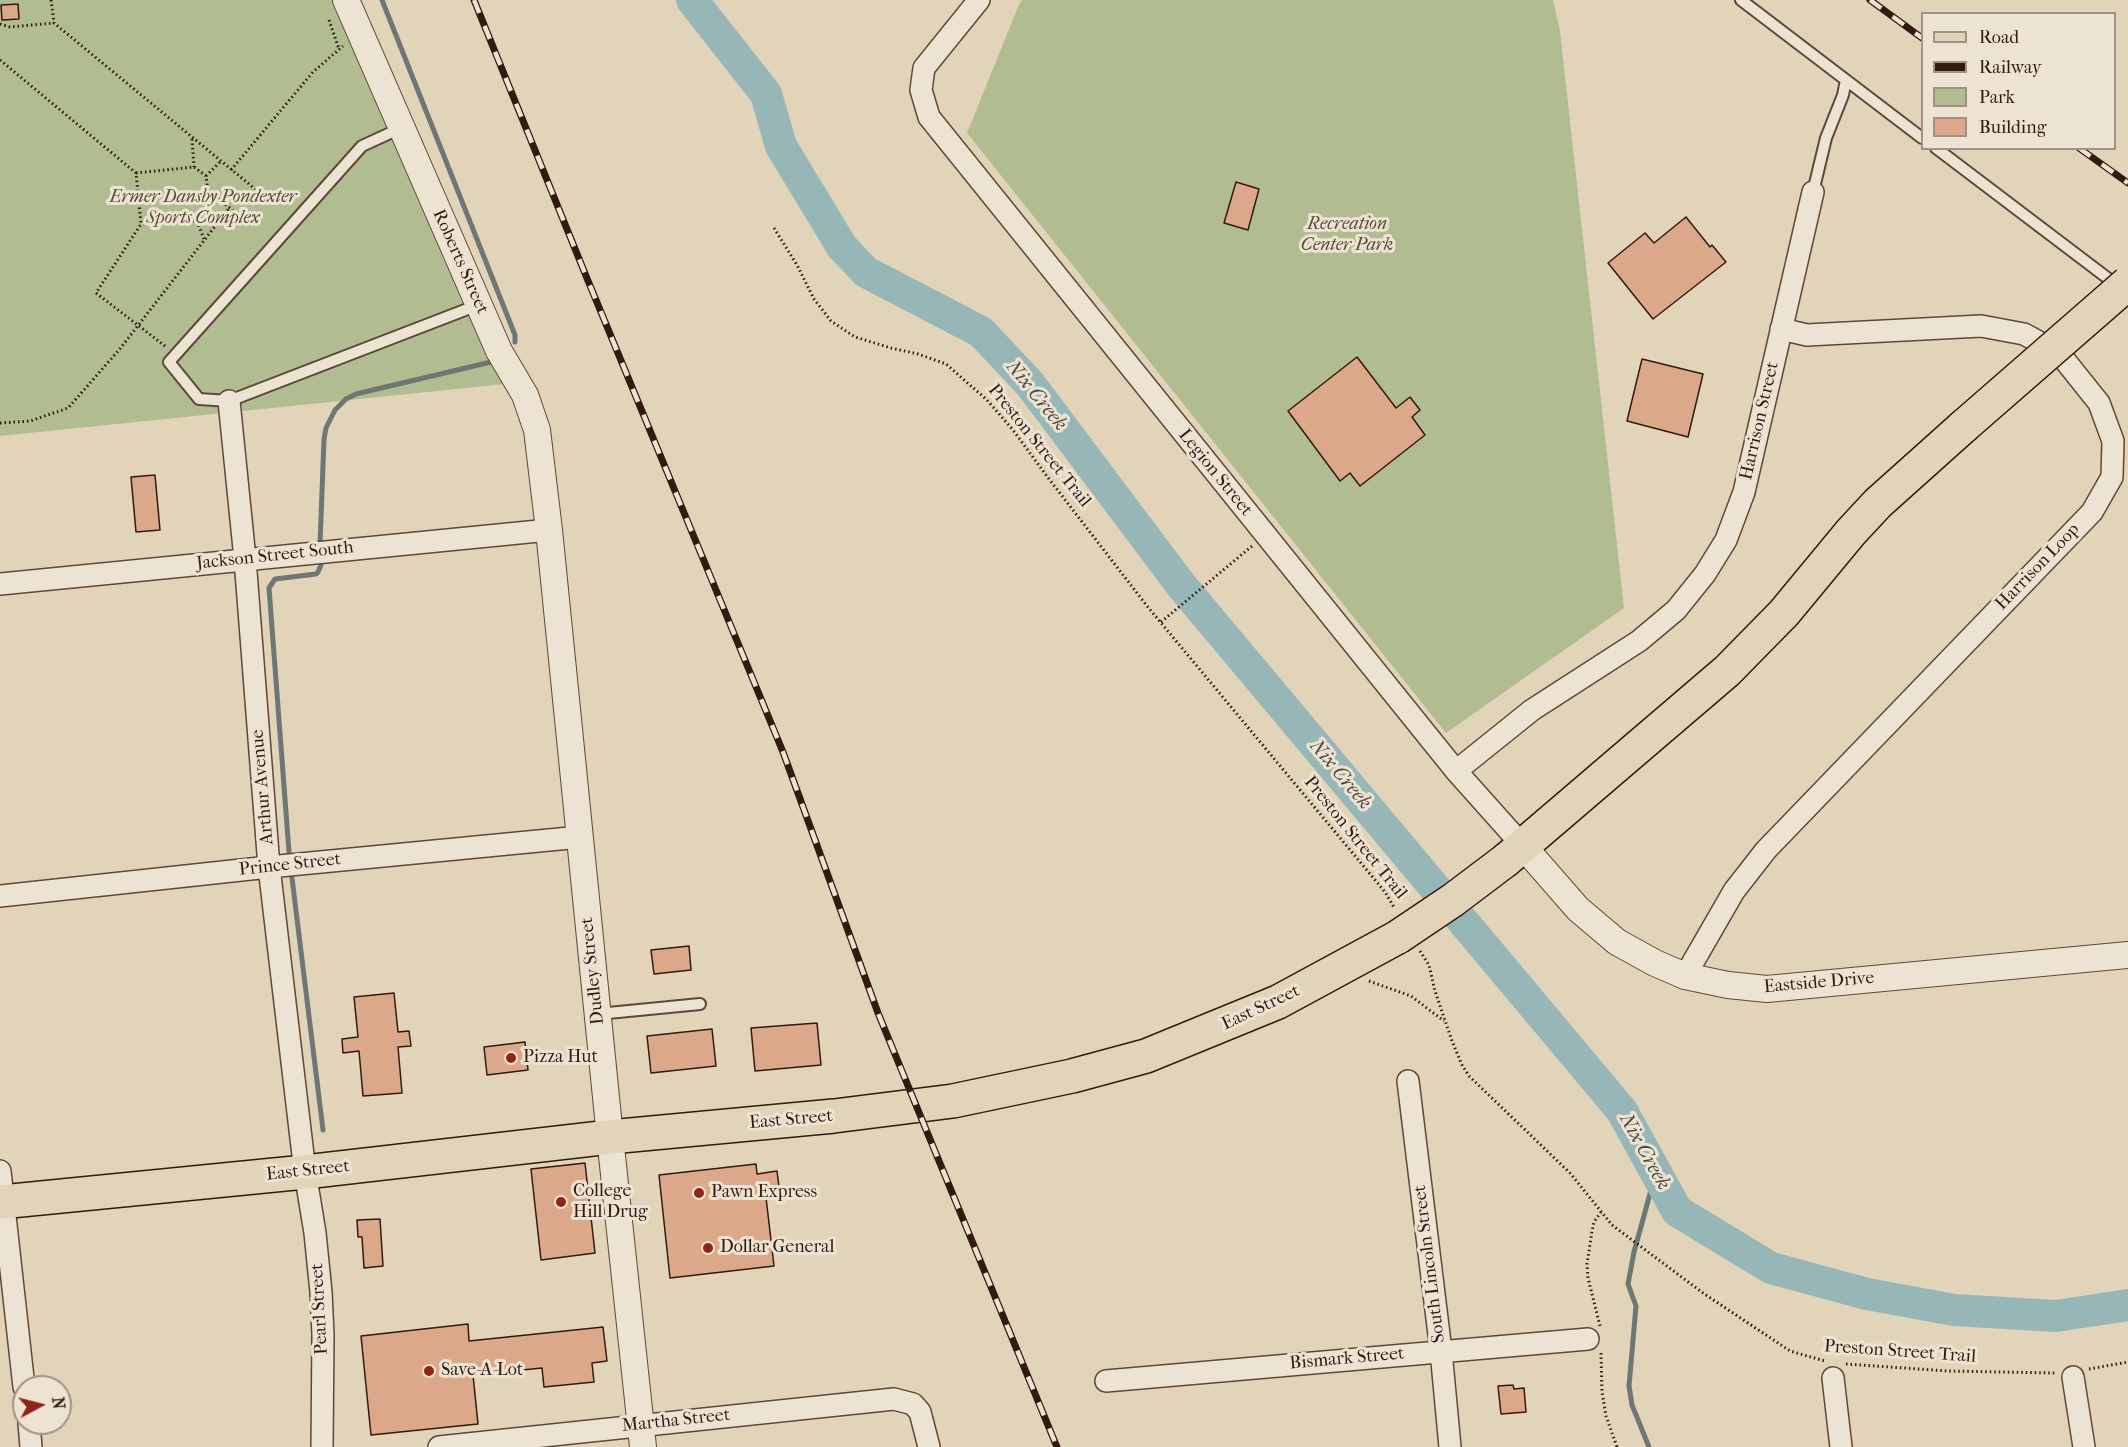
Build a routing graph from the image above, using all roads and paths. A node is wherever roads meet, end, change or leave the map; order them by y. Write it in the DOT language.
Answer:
graph roads {
  1 [pos="51,0"];
  2 [pos="346,0"];
  3 [pos="979,0"];
  4 [pos="1741,0"];
  5 [pos="329,19"];
  6 [pos="54,23"];
  7 [pos="0,24"];
  8 [pos="347,43"];
  9 [pos="339,49"];
  10 [pos="0,60"];
  11 [pos="1846,80"];
  12 [pos="401,129"];
  13 [pos="1921,136"];
  14 [pos="192,137"];
  15 [pos="1939,150"];
  16 [pos="221,161"];
  17 [pos="194,167"];
  18 [pos="231,170"];
  19 [pos="136,173"];
  20 [pos="206,176"];
  21 [pos="208,190"];
  22 [pos="1813,192"];
  23 [pos="272,203"];
  24 [pos="230,207"];
  25 [pos="197,221"];
  26 [pos="141,224"];
  27 [pos="253,227"];
  28 [pos="774,228"];
  29 [pos="204,240"];
  30 [pos="2128,284"];
  31 [pos="2128,294"];
  32 [pos="479,305"];
  33 [pos="137,325"];
  34 [pos="1781,329"];
  35 [pos="176,354"];
  36 [pos="229,401"];
  37 [pos="0,423"];
  38 [pos="549,530"];
  39 [pos="1241,555"];
  40 [pos="244,559"];
  41 [pos="0,584"];
  42 [pos="1161,622"];
  43 [pos="1456,771"];
  44 [pos="580,837"];
  45 [pos="1515,853"];
  46 [pos="269,867"];
  47 [pos="0,896"];
  48 [pos="1404,931"];
  49 [pos="2128,954"];
  50 [pos="1685,976"];
  51 [pos="1367,981"];
  52 [pos="700,1004"];
  53 [pos="597,1014"];
  54 [pos="1445,1022"];
  55 [pos="1408,1081"];
  56 [pos="610,1137"];
  57 [pos="305,1172"];
  58 [pos="1,1192"];
  59 [pos="1588,1339"];
  60 [pos="1441,1351"];
  61 [pos="2128,1362"];
  62 [pos="1835,1368"];
  63 [pos="2072,1373"];
  64 [pos="23,1375"];
  65 [pos="1106,1381"];
  66 [pos="641,1436"];
  67 [pos="322,1447"];
  68 [pos="439,1447"];
  69 [pos="929,1447"];
  70 [pos="1450,1447"];
  71 [pos="1841,1447"];
  72 [pos="2084,1447"];
  1 -- 6 [label="path"];
  2 -- 12 [label="street, Roberts Street"];
  3 -- 43 [label="street, Legion Street"];
  4 -- 11 [label="lane"];
  5 -- 9 [label="path"];
  6 -- 7 [label="path"];
  6 -- 14 [label="path"];
  8 -- 9 [label="path"];
  9 -- 18 [label="path"];
  10 -- 19 [label="path"];
  11 -- 13 [label="lane"];
  11 -- 22 [label="lane, Harrison Street"];
  12 -- 32 [label="street, Roberts Street"];
  12 -- 35 [label="lane"];
  14 -- 16 [label="path"];
  14 -- 17 [label="path"];
  15 -- 31 [label="lane"];
  16 -- 18 [label="path"];
  16 -- 20 [label="path"];
  17 -- 19 [label="path"];
  17 -- 20 [label="path"];
  18 -- 23 [label="path"];
  19 -- 26 [label="path"];
  20 -- 21 [label="path"];
  21 -- 24 [label="path"];
  21 -- 25 [label="path"];
  22 -- 34 [label="street, Harrison Street"];
  24 -- 27 [label="path"];
  24 -- 29 [label="path"];
  25 -- 26 [label="path"];
  25 -- 29 [label="path"];
  26 -- 33 [label="path"];
  28 -- 42 [label="path, Preston Street Trail"];
  29 -- 33 [label="path"];
  30 -- 45 [label="main road, East Street, bridge"];
  32 -- 36 [label="lane"];
  32 -- 38 [label="street, Roberts Street"];
  33 -- 35 [label="path"];
  33 -- 37 [label="path"];
  34 -- 43 [label="street, Harrison Street"];
  34 -- 50 [label="street, Harrison Loop"];
  35 -- 36 [label="lane"];
  36 -- 40 [label="street, Arthur Avenue"];
  38 -- 40 [label="street, Jackson Street South"];
  38 -- 44 [label="street, Dudley Street"];
  39 -- 42 [label="path"];
  40 -- 41 [label="street, Jackson Street South"];
  40 -- 46 [label="street, Arthur Avenue"];
  42 -- 48 [label="path, Preston Street Trail"];
  43 -- 45 [label="street, Legion Street"];
  44 -- 46 [label="street, Prince Street"];
  44 -- 53 [label="street, Dudley Street"];
  45 -- 48 [label="main road, East Street, bridge"];
  45 -- 50 [label="street, Eastside Drive"];
  46 -- 47 [label="street, Prince Street"];
  46 -- 57 [label="street, Arthur Avenue"];
  48 -- 54 [label="path, Preston Street Trail"];
  48 -- 56 [label="main road, East Street"];
  49 -- 50 [label="street, Eastside Drive"];
  51 -- 54 [label="path"];
  52 -- 53 [label="lane"];
  53 -- 56 [label="street, Dudley Street"];
  54 -- 62 [label="path, Preston Street Trail"];
  55 -- 60 [label="street, South Lincoln Street"];
  56 -- 57 [label="main road, East Street"];
  56 -- 66 [label="street, Dudley Street"];
  57 -- 58 [label="main road, East Street"];
  57 -- 67 [label="street, Pearl Street"];
  58 -- 64 [label="street"];
  59 -- 60 [label="street, Bismark Street"];
  60 -- 65 [label="street, Bismark Street"];
  60 -- 70 [label="street, South Lincoln Street"];
  61 -- 63 [label="path, Preston Street Trail"];
  62 -- 63 [label="path, Preston Street Trail"];
  62 -- 71 [label="street"];
  63 -- 72 [label="street"];
  66 -- 68 [label="street, Martha Street"];
  66 -- 69 [label="street, Martha Street"];
}
